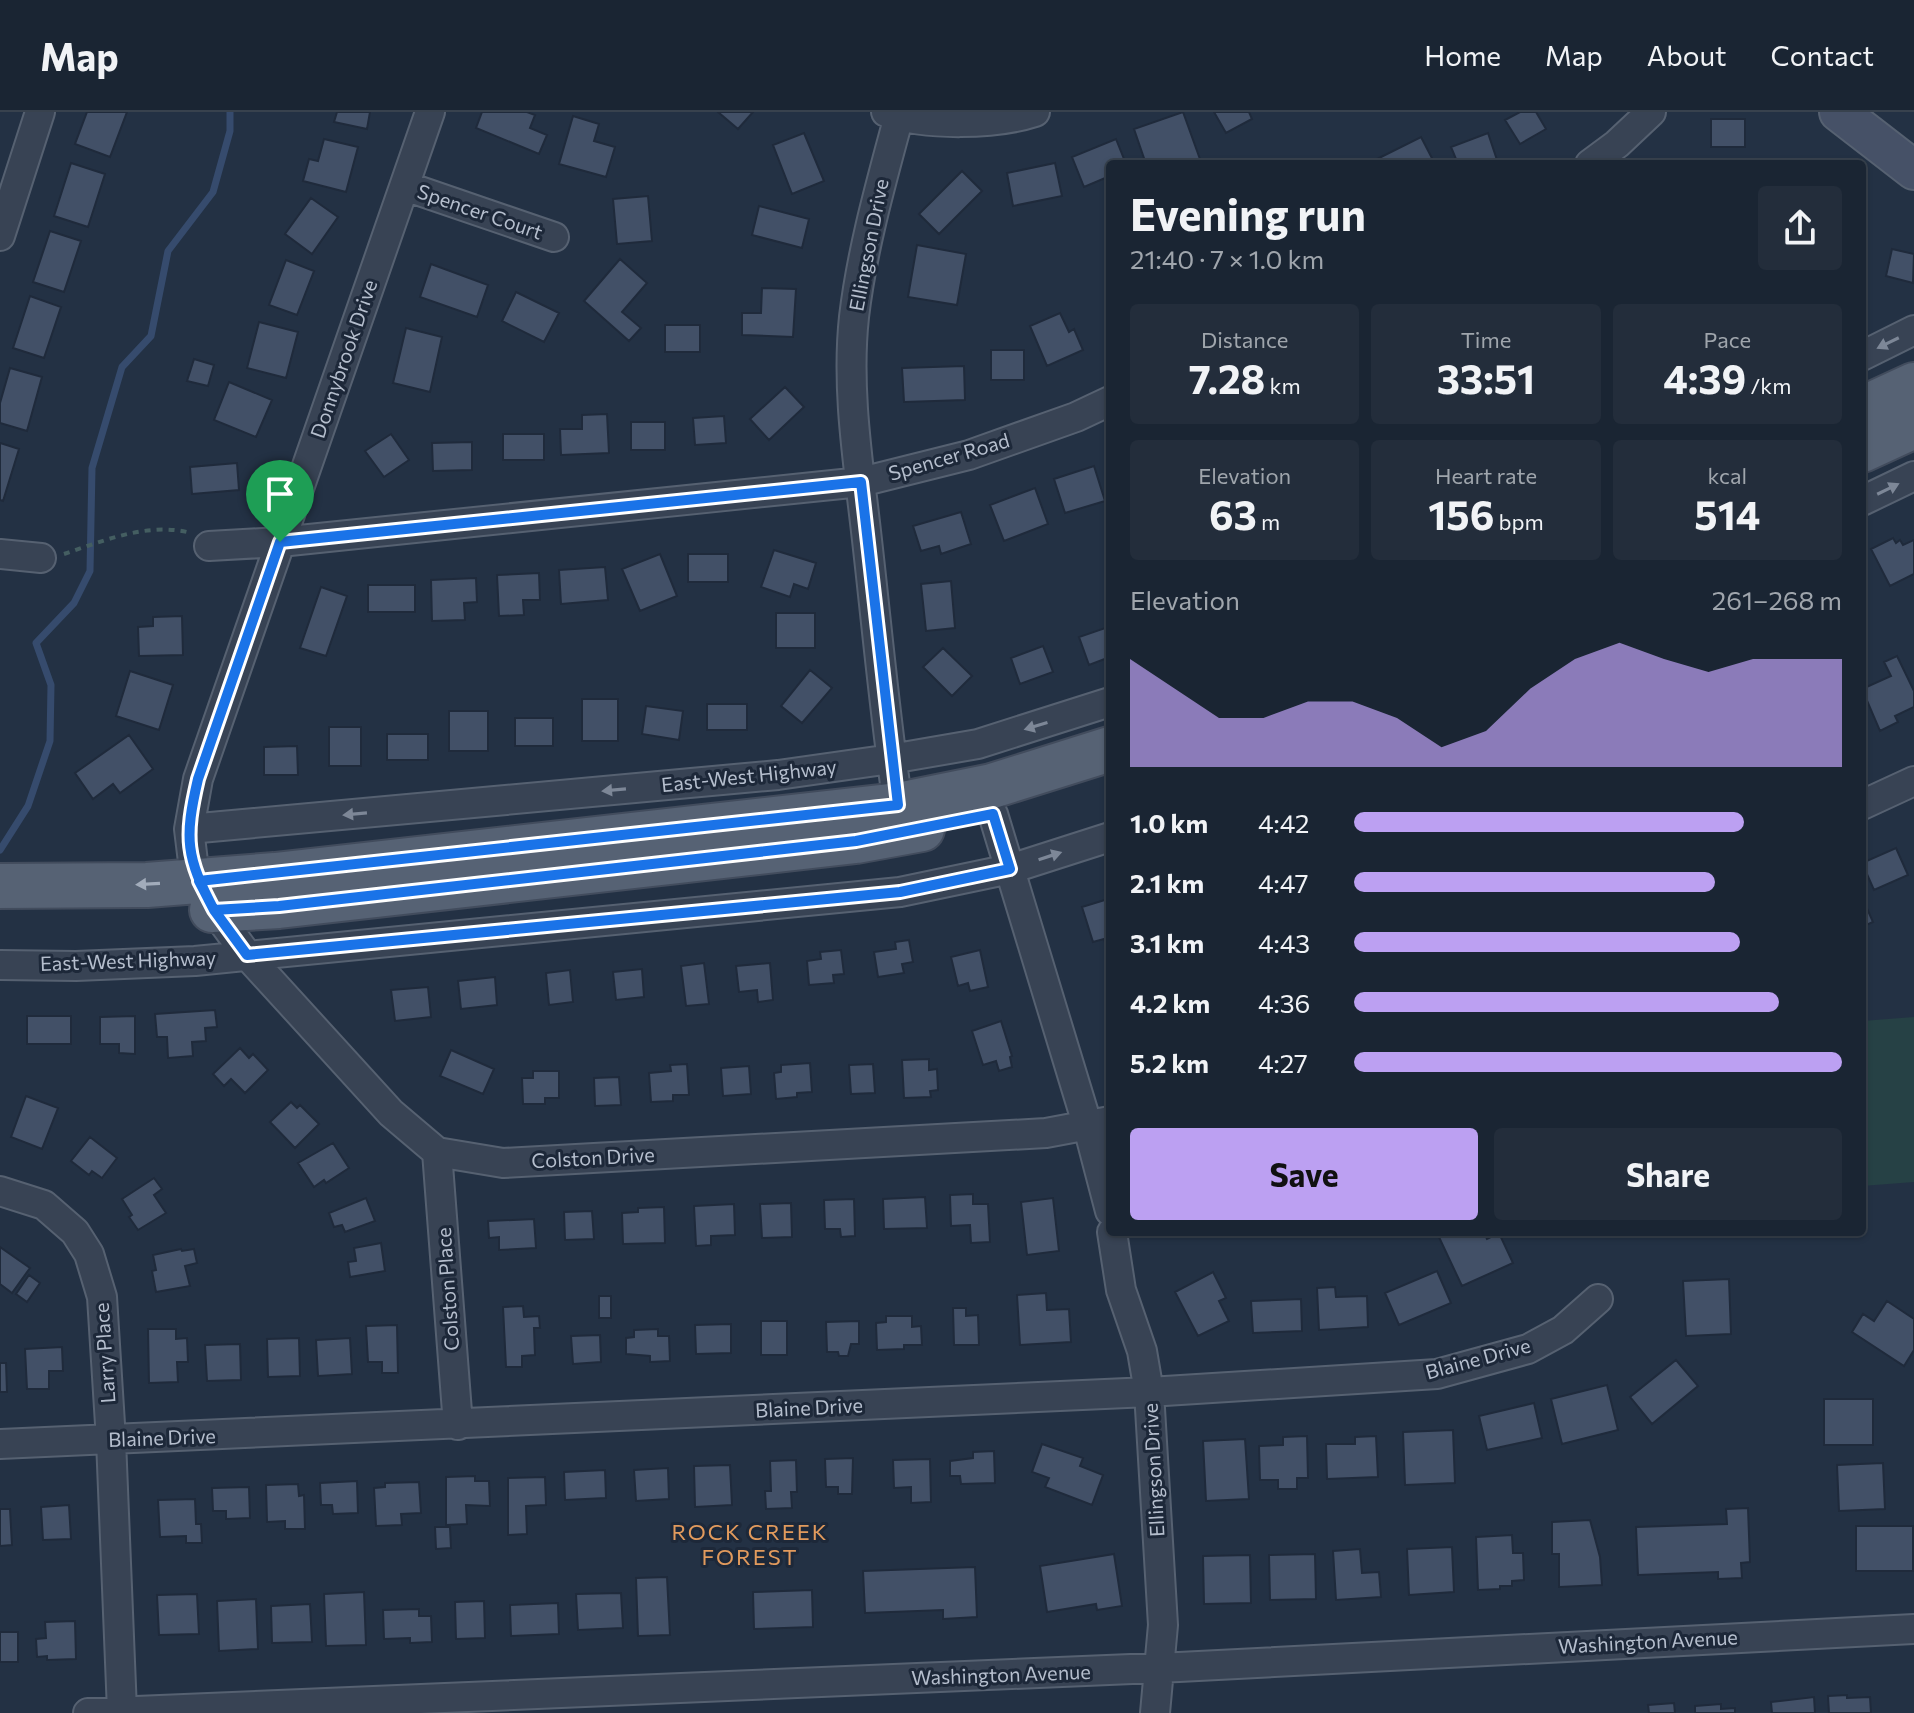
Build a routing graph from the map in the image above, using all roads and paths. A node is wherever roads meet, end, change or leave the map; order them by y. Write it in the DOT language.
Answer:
graph roads {
  1 [pos="40,112"];
  2 [pos="430,112"];
  3 [pos="1035,112"];
  4 [pos="1651,112"];
  5 [pos="1839,112"];
  6 [pos="892,114"];
  7 [pos="1595,160"];
  8 [pos="1914,170"];
  9 [pos="405,186"];
  10 [pos="0,236"];
  11 [pos="554,237"];
  12 [pos="1914,330"];
  13 [pos="1866,354"];
  14 [pos="1914,385"];
  15 [pos="1106,403"];
  16 [pos="1866,407"];
  17 [pos="1914,426"];
  18 [pos="1866,448"];
  19 [pos="1914,476"];
  20 [pos="861,482"];
  21 [pos="1866,499"];
  22 [pos="280,542"];
  23 [pos="209,546"];
  24 [pos="0,554"];
  25 [pos="52,556"];
  26 [pos="1106,703"];
  27 [pos="1106,750"];
  28 [pos="891,759"];
  29 [pos="1106,780"];
  30 [pos="1914,781"];
  31 [pos="1866,803"];
  32 [pos="898,805"];
  33 [pos="993,814"];
  34 [pos="189,829"];
  35 [pos="1106,838"];
  36 [pos="1010,869"];
  37 [pos="0,886"];
  38 [pos="206,896"];
  39 [pos="0,913"];
  40 [pos="247,955"];
  41 [pos="0,965"];
  42 [pos="1099,1124"];
  43 [pos="437,1152"];
  44 [pos="1106,1179"];
  45 [pos="0,1191"];
  46 [pos="1113,1236"];
  47 [pos="1598,1299"];
  48 [pos="1149,1392"];
  49 [pos="458,1425"];
  50 [pos="111,1440"];
  51 [pos="0,1444"];
  52 [pos="1914,1629"];
  53 [pos="1161,1668"];
  54 [pos="122,1711"];
  55 [pos="88,1713"];
  56 [pos="1155,1713"];
  1 -- 10 [label="street"];
  2 -- 9 [label="street, Donnybrook Drive"];
  3 -- 6 [label="street"];
  4 -- 7 [label="street"];
  5 -- 8 [label="street"];
  6 -- 20 [label="street, Ellingson Drive"];
  9 -- 11 [label="street, Spencer Court"];
  9 -- 22 [label="street, Donnybrook Drive"];
  12 -- 13 [label="street, one-way"];
  14 -- 16 [label="main road"];
  15 -- 20 [label="street, Spencer Road"];
  17 -- 18 [label="main road"];
  21 -- 19 [label="street, one-way"];
  20 -- 22 [label="street, Spencer Road"];
  20 -- 28 [label="street, Ellingson Drive"];
  22 -- 23 [label="street, Spencer Road"];
  22 -- 34 [label="street, Donnybrook Drive"];
  23 -- 25 [label="path"];
  24 -- 25 [label="street"];
  26 -- 28 [label="street, East-West Highway, one-way"];
  27 -- 32 [label="main road"];
  28 -- 32 [label="street, Ellingson Drive"];
  28 -- 34 [label="street, East-West Highway, one-way"];
  29 -- 33 [label="main road"];
  30 -- 31 [label="street"];
  32 -- 38 [label="main road"];
  33 -- 36 [label="street"];
  33 -- 38 [label="main road"];
  34 -- 38 [label="street, Donnybrook Drive"];
  36 -- 35 [label="street, East-West Highway, one-way"];
  36 -- 40 [label="street, East-West Highway"];
  36 -- 42 [label="street"];
  38 -- 37 [label="main road, one-way"];
  38 -- 39 [label="main road"];
  38 -- 40 [label="street"];
  40 -- 41 [label="street, East-West Highway"];
  40 -- 43 [label="street"];
  42 -- 43 [label="street, Colston Drive"];
  42 -- 44 [label="street"];
  43 -- 49 [label="street, Colston Place"];
  45 -- 50 [label="street, Larry Place"];
  46 -- 48 [label="street, Ellingson Drive"];
  47 -- 48 [label="street, Blaine Drive"];
  48 -- 49 [label="street, Blaine Drive"];
  48 -- 53 [label="street, Ellingson Drive"];
  49 -- 50 [label="street, Blaine Drive"];
  50 -- 51 [label="street, Blaine Drive"];
  50 -- 54 [label="street, Larry Place"];
  52 -- 53 [label="street, Washington Avenue"];
  53 -- 54 [label="street, Washington Avenue"];
  53 -- 56 [label="street, Ellingson Drive"];
  54 -- 55 [label="street, Washington Avenue"];
}
